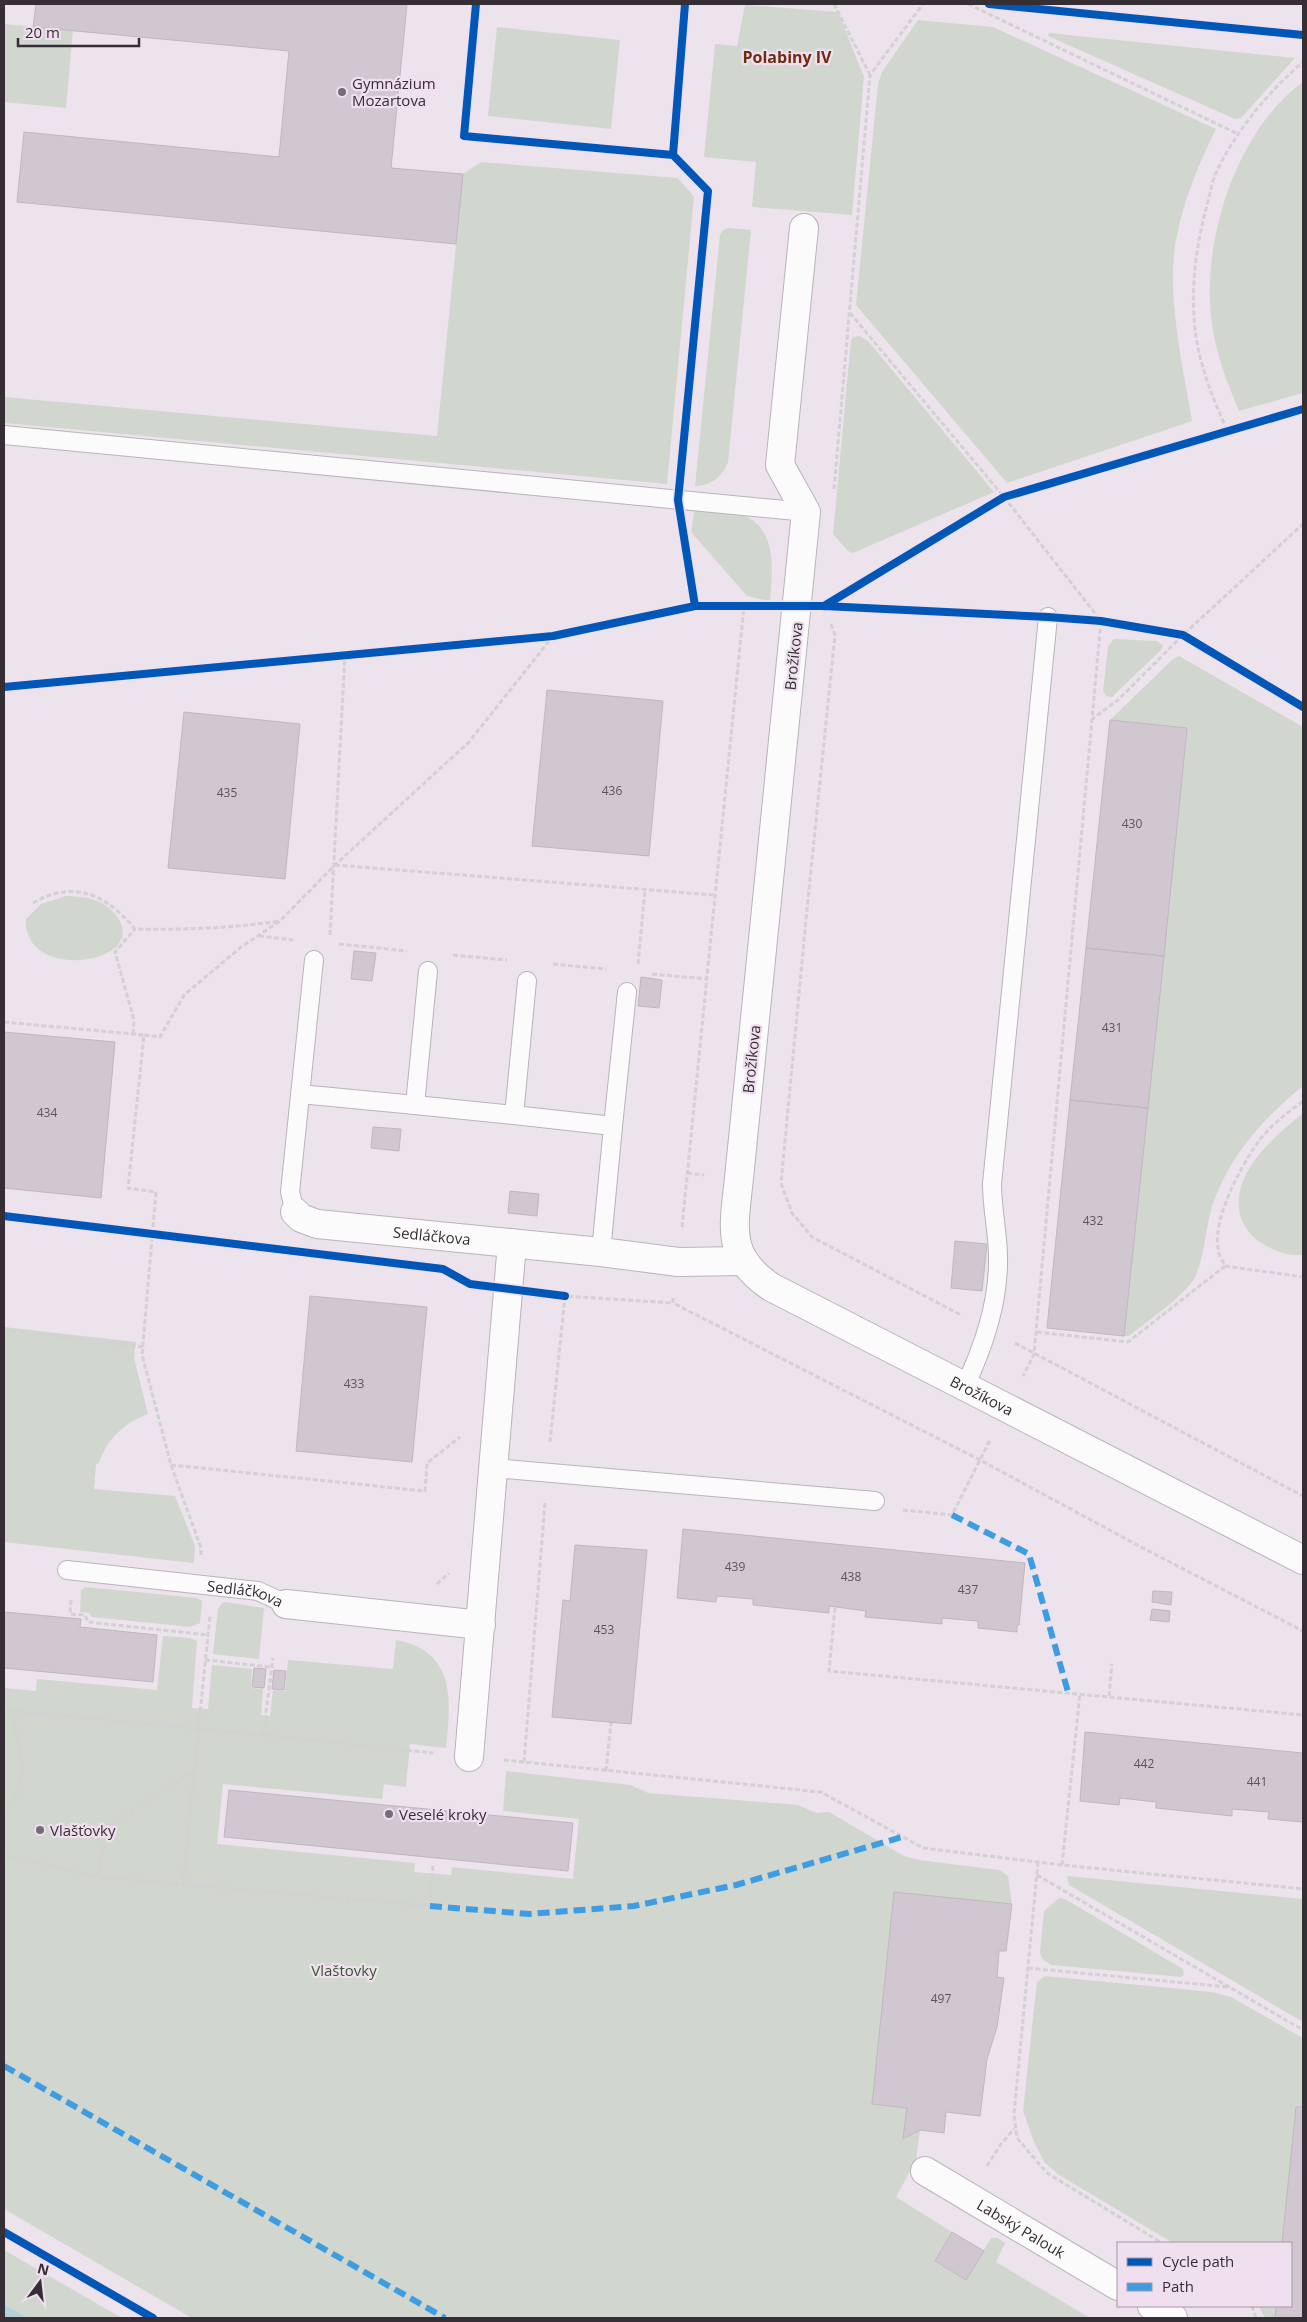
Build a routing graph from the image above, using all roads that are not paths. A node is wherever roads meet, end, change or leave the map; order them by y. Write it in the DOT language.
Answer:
graph roads {
  1 [pos="804,228"];
  2 [pos="4,435"];
  3 [pos="806,512"];
  4 [pos="1048,617"];
  5 [pos="314,960"];
  6 [pos="428,971"];
  7 [pos="527,981"];
  8 [pos="627,992"];
  9 [pos="300,1094"];
  10 [pos="414,1105"];
  11 [pos="514,1115"];
  12 [pos="613,1126"];
  13 [pos="295,1212"];
  14 [pos="512,1243"];
  15 [pos="601,1252"];
  16 [pos="743,1261"];
  17 [pos="965,1386"];
  18 [pos="494,1468"];
  19 [pos="875,1501"];
  20 [pos="1303,1560"];
  21 [pos="67,1570"];
  22 [pos="286,1604"];
  23 [pos="481,1625"];
  24 [pos="469,1757"];
  25 [pos="925,2170"];
  26 [pos="1117,2285"];
  27 [pos="1154,2307"];
  28 [pos="1173,2318"];
  1 -- 3 [label="street"];
  2 -- 3 [label="lane"];
  3 -- 16 [label="street, Brožíkova"];
  4 -- 17 [label="lane"];
  5 -- 9 [label="lane"];
  6 -- 10 [label="lane"];
  7 -- 11 [label="lane"];
  8 -- 12 [label="lane"];
  9 -- 10 [label="lane"];
  9 -- 13 [label="lane"];
  10 -- 11 [label="lane"];
  11 -- 12 [label="lane"];
  12 -- 15 [label="lane"];
  13 -- 14 [label="street, Sedláčkova"];
  14 -- 15 [label="street, Sedláčkova"];
  14 -- 18 [label="street"];
  15 -- 16 [label="street, Sedláčkova"];
  16 -- 17 [label="street, Brožíkova"];
  17 -- 20 [label="street, Brožíkova"];
  18 -- 19 [label="lane"];
  18 -- 23 [label="street"];
  21 -- 22 [label="lane, Sedláčkova"];
  22 -- 23 [label="street, Sedláčkova"];
  23 -- 24 [label="street"];
  25 -- 26 [label="street, Labský Palouk"];
  27 -- 28 [label="street"];
}
